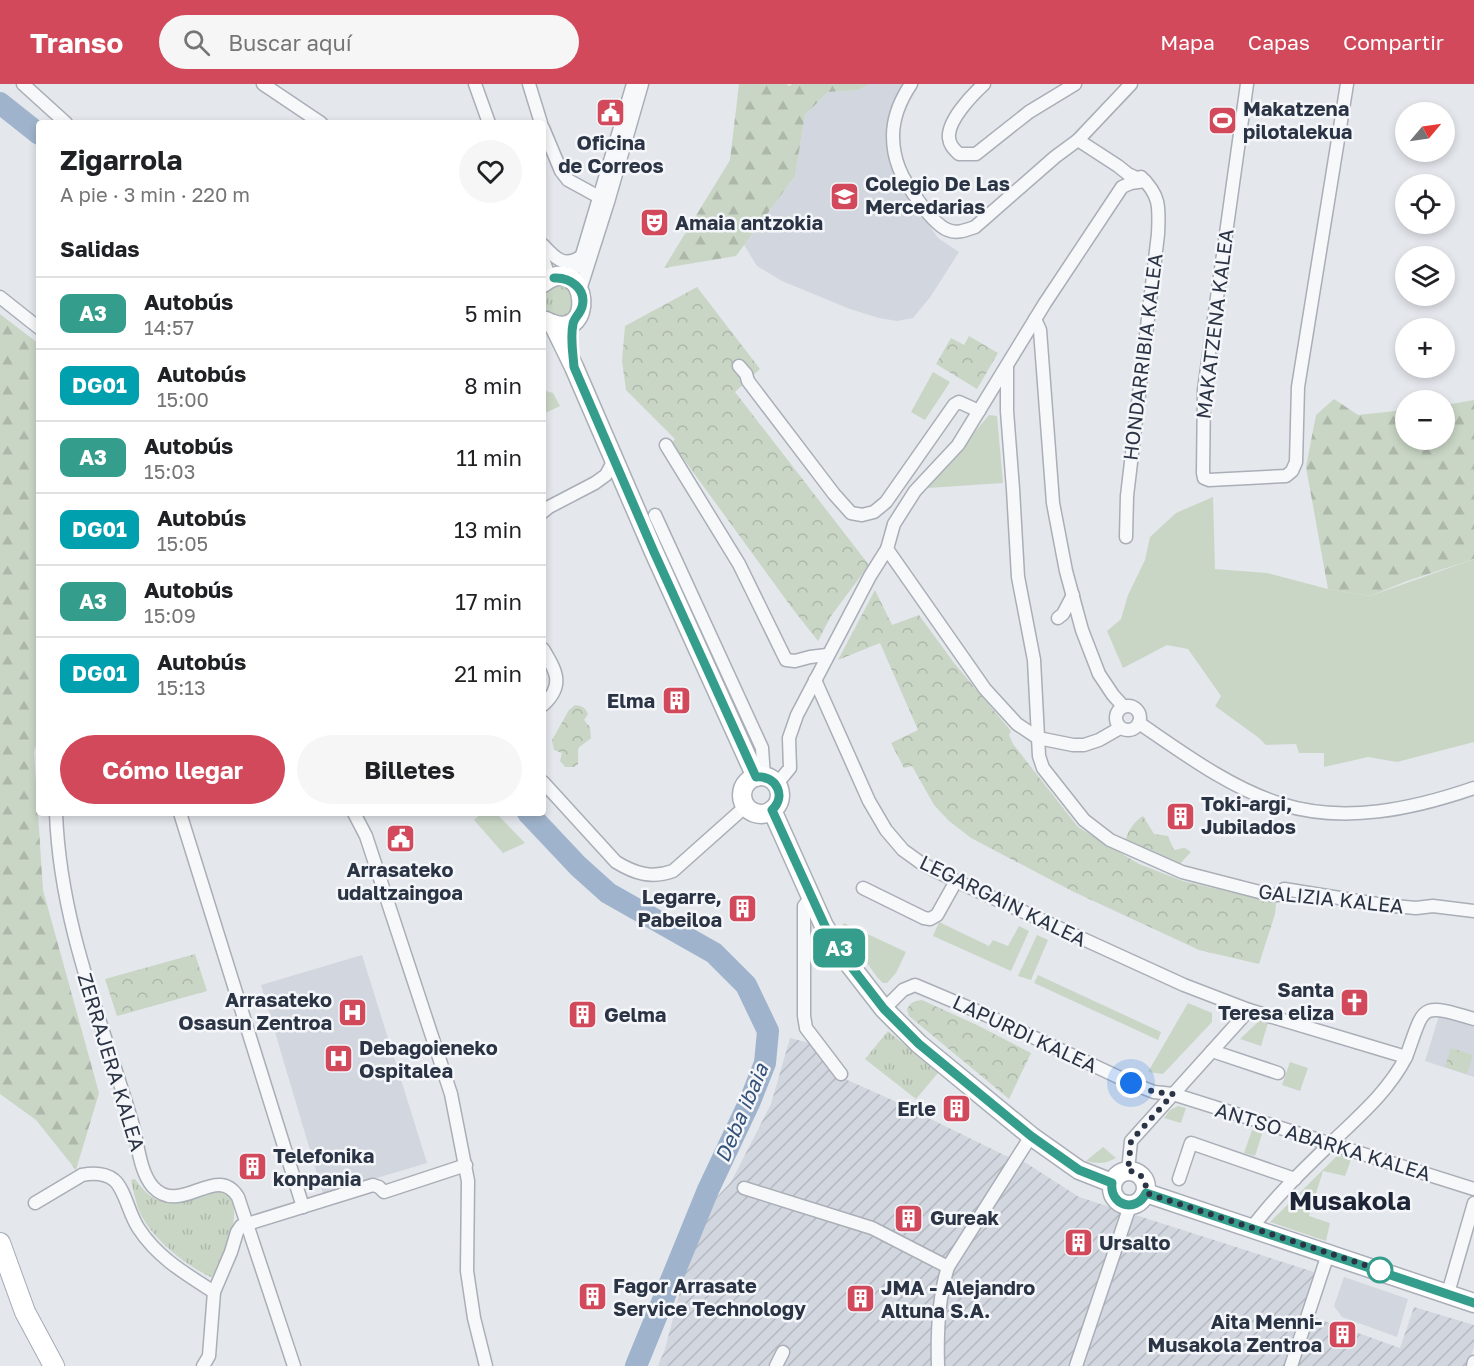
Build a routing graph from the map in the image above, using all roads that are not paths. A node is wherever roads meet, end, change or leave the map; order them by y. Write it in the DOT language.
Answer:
graph roads {
  1 [pos="23,84"];
  2 [pos="263,84"];
  3 [pos="476,84"];
  4 [pos="529,84"];
  5 [pos="633,84"];
  6 [pos="642,84"];
  7 [pos="911,84"];
  8 [pos="984,84"];
  9 [pos="1075,84"];
  10 [pos="1131,84"];
  11 [pos="1247,84"];
  12 [pos="1347,84"];
  13 [pos="63,120"];
  14 [pos="317,120"];
  15 [pos="488,120"];
  16 [pos="540,120"];
  17 [pos="546,135"];
  18 [pos="1078,140"];
  19 [pos="1118,166"];
  20 [pos="1145,181"];
  21 [pos="1122,187"];
  22 [pos="598,196"];
  23 [pos="546,248"];
  24 [pos="582,255"];
  25 [pos="546,265"];
  26 [pos="553,280"];
  27 [pos="580,290"];
  28 [pos="0,297"];
  29 [pos="1035,319"];
  30 [pos="573,321"];
  31 [pos="548,322"];
  32 [pos="36,326"];
  33 [pos="739,366"];
  34 [pos="1007,366"];
  35 [pos="574,367"];
  36 [pos="980,409"];
  37 [pos="1006,411"];
  38 [pos="666,445"];
  39 [pos="916,459"];
  40 [pos="614,460"];
  41 [pos="931,474"];
  42 [pos="546,510"];
  43 [pos="655,515"];
  44 [pos="1126,537"];
  45 [pos="887,549"];
  46 [pos="1073,595"];
  47 [pos="1082,630"];
  48 [pos="546,655"];
  49 [pos="827,655"];
  50 [pos="815,680"];
  51 [pos="546,702"];
  52 [pos="1123,706"];
  53 [pos="1138,723"];
  54 [pos="1120,728"];
  55 [pos="1038,738"];
  56 [pos="766,780"];
  57 [pos="546,785"];
  58 [pos="1474,788"];
  59 [pos="746,806"];
  60 [pos="772,810"];
  61 [pos="56,816"];
  62 [pos="181,816"];
  63 [pos="356,816"];
  64 [pos="956,881"];
  65 [pos="863,888"];
  66 [pos="811,897"];
  67 [pos="1474,911"];
  68 [pos="884,1009"];
  69 [pos="1249,1010"];
  70 [pos="1474,1019"];
  71 [pos="1212,1051"];
  72 [pos="1406,1057"];
  73 [pos="1278,1073"];
  74 [pos="841,1074"];
  75 [pos="1173,1094"];
  76 [pos="1031,1136"];
  77 [pos="1330,1144"];
  78 [pos="466,1165"];
  79 [pos="1128,1171"];
  80 [pos="1179,1179"];
  81 [pos="1295,1179"];
  82 [pos="1112,1183"];
  83 [pos="744,1188"];
  84 [pos="1474,1189"];
  85 [pos="1146,1193"];
  86 [pos="35,1203"];
  87 [pos="1474,1203"];
  88 [pos="303,1206"];
  89 [pos="1130,1206"];
  90 [pos="247,1223"];
  91 [pos="1251,1229"];
  92 [pos="0,1243"];
  93 [pos="1328,1254"];
  94 [pos="948,1267"];
  95 [pos="214,1292"];
  96 [pos="1448,1293"];
  97 [pos="1474,1303"];
  98 [pos="783,1352"];
  99 [pos="54,1366"];
  100 [pos="203,1366"];
  101 [pos="294,1366"];
  102 [pos="486,1366"];
  103 [pos="777,1366"];
  104 [pos="938,1366"];
  105 [pos="1076,1366"];
  106 [pos="1291,1366"];
  1 -- 13 [label="street"];
  2 -- 14 [label="street"];
  3 -- 15 [label="street"];
  4 -- 16 [label="street"];
  5 -- 22 [label="street"];
  6 -- 27 [label="street"];
  7 -- 18 [label="street"];
  8 -- 9 [label="street"];
  10 -- 18 [label="street"];
  11 -- 12 [label="street, MAKATZENA KALEA"];
  17 -- 22 [label="street"];
  18 -- 19 [label="street"];
  19 -- 20 [label="street"];
  19 -- 21 [label="street"];
  20 -- 21 [label="street"];
  20 -- 44 [label="street, HONDARRIBIA KALEA"];
  21 -- 29 [label="street"];
  22 -- 24 [label="street"];
  23 -- 24 [label="street"];
  24 -- 26 [label="street"];
  25 -- 26 [label="street"];
  26 -- 27 [label="street"];
  27 -- 30 [label="street"];
  28 -- 32 [label="street"];
  29 -- 34 [label="street"];
  29 -- 46 [label="street"];
  30 -- 31 [label="street"];
  30 -- 35 [label="street"];
  31 -- 35 [label="street"];
  33 -- 39 [label="street"];
  34 -- 36 [label="street"];
  34 -- 37 [label="street, GALIZIA KALEA"];
  35 -- 40 [label="street"];
  36 -- 37 [label="street"];
  36 -- 39 [label="street"];
  36 -- 41 [label="street"];
  37 -- 55 [label="street, GALIZIA KALEA"];
  38 -- 49 [label="street"];
  39 -- 41 [label="street"];
  40 -- 42 [label="street"];
  40 -- 56 [label="street"];
  41 -- 45 [label="street"];
  43 -- 56 [label="street"];
  45 -- 49 [label="street"];
  45 -- 55 [label="street"];
  46 -- 47 [label="street"];
  46 -- 47 [label="street"];
  47 -- 52 [label="street"];
  48 -- 51 [label="street"];
  49 -- 50 [label="street"];
  50 -- 56 [label="street"];
  50 -- 64 [label="street, LEGARGAIN KALEA"];
  52 -- 53 [label="street"];
  52 -- 54 [label="street"];
  53 -- 54 [label="street"];
  53 -- 58 [label="street"];
  54 -- 55 [label="street"];
  55 -- 67 [label="street, GALIZIA KALEA"];
  56 -- 59 [label="street"];
  56 -- 60 [label="street"];
  57 -- 59 [label="street"];
  59 -- 60 [label="street"];
  60 -- 66 [label="street"];
  61 -- 90 [label="street, ZERRAJERA KALEA"];
  62 -- 88 [label="street"];
  63 -- 78 [label="street"];
  64 -- 65 [label="street"];
  64 -- 69 [label="street, LEGARGAIN KALEA"];
  66 -- 68 [label="street"];
  66 -- 74 [label="street"];
  68 -- 75 [label="street, LAPURDI KALEA"];
  68 -- 76 [label="street"];
  69 -- 71 [label="street"];
  69 -- 72 [label="street, LEGARGAIN KALEA"];
  70 -- 72 [label="street"];
  71 -- 73 [label="street"];
  71 -- 75 [label="street"];
  72 -- 77 [label="street"];
  75 -- 77 [label="street, ANTSO ABARKA KALEA"];
  75 -- 79 [label="street"];
  76 -- 82 [label="street"];
  76 -- 94 [label="street"];
  77 -- 81 [label="street"];
  77 -- 84 [label="street, ANTSO ABARKA KALEA"];
  78 -- 88 [label="street"];
  78 -- 102 [label="street"];
  79 -- 82 [label="street"];
  79 -- 85 [label="street"];
  80 -- 81 [label="street"];
  81 -- 91 [label="street"];
  82 -- 89 [label="street"];
  83 -- 94 [label="street"];
  85 -- 89 [label="street"];
  85 -- 91 [label="street"];
  86 -- 95 [label="street"];
  87 -- 96 [label="street"];
  88 -- 90 [label="street"];
  89 -- 105 [label="street"];
  90 -- 95 [label="street"];
  90 -- 101 [label="street"];
  91 -- 93 [label="street"];
  92 -- 99 [label="main road"];
  93 -- 96 [label="street"];
  93 -- 106 [label="street"];
  94 -- 104 [label="street"];
  95 -- 100 [label="street"];
  96 -- 97 [label="street"];
  98 -- 103 [label="street"];
}
